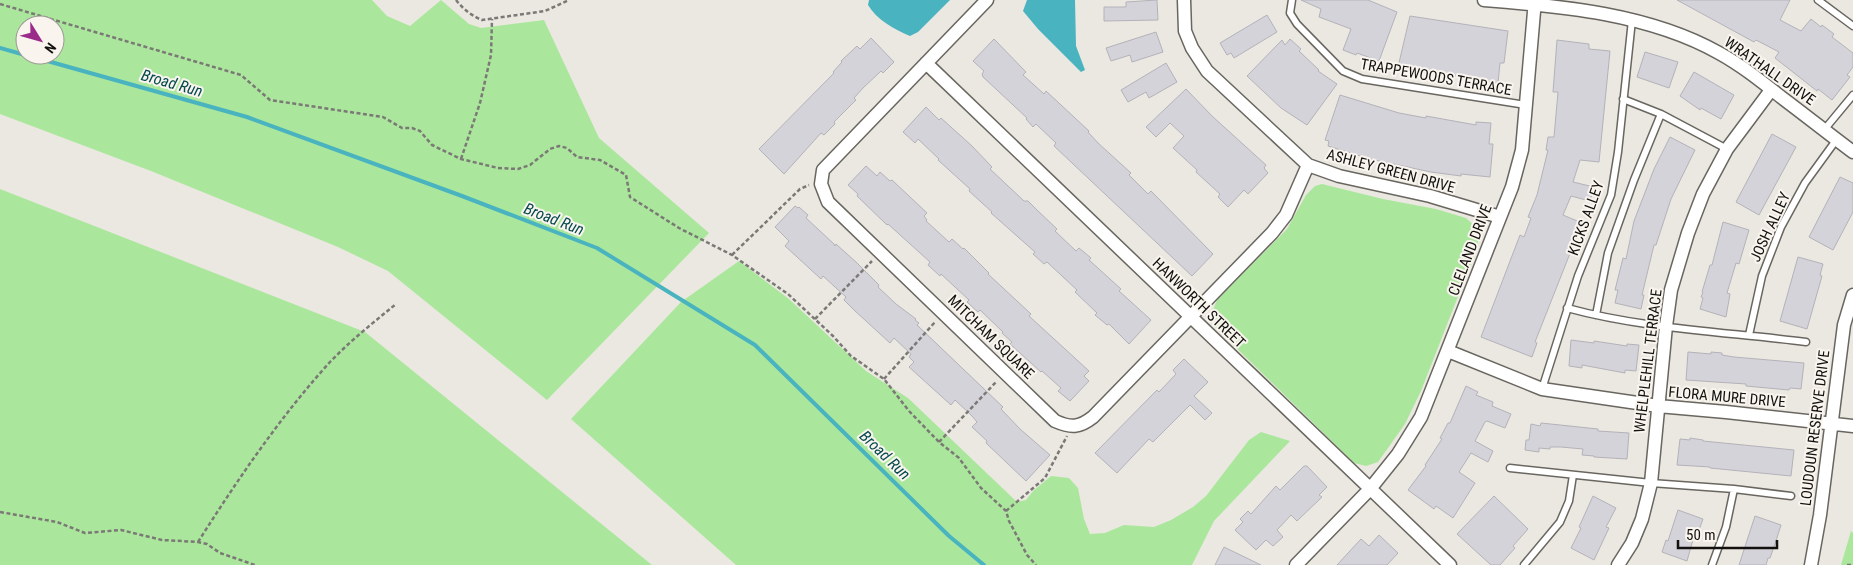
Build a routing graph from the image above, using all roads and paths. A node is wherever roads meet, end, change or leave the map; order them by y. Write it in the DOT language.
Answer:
graph roads {
  1 [pos="456,0"];
  2 [pos="569,0"];
  3 [pos="987,0"];
  4 [pos="1184,0"];
  5 [pos="1292,0"];
  6 [pos="1484,0"];
  7 [pos="1818,0"];
  8 [pos="1535,2"];
  9 [pos="0,4"];
  10 [pos="492,20"];
  11 [pos="1632,20"];
  12 [pos="1853,26"];
  13 [pos="926,63"];
  14 [pos="1771,90"];
  15 [pos="1853,95"];
  16 [pos="1623,99"];
  17 [pos="1527,105"];
  18 [pos="1661,114"];
  19 [pos="1824,130"];
  20 [pos="1837,140"];
  21 [pos="1727,149"];
  22 [pos="1853,152"];
  23 [pos="461,159"];
  24 [pos="1308,165"];
  25 [pos="820,184"];
  26 [pos="1500,217"];
  27 [pos="880,253"];
  28 [pos="732,255"];
  29 [pos="1853,295"];
  30 [pos="396,304"];
  31 [pos="1567,308"];
  32 [pos="942,313"];
  33 [pos="1596,316"];
  34 [pos="1191,317"];
  35 [pos="815,319"];
  36 [pos="1666,326"];
  37 [pos="1749,335"];
  38 [pos="1806,342"];
  39 [pos="1448,351"];
  40 [pos="1004,373"];
  41 [pos="884,379"];
  42 [pos="1542,389"];
  43 [pos="1658,406"];
  44 [pos="1832,424"];
  45 [pos="1853,426"];
  46 [pos="1068,427"];
  47 [pos="939,442"];
  48 [pos="1510,468"];
  49 [pos="1573,475"];
  50 [pos="1650,483"];
  51 [pos="1734,489"];
  52 [pos="1370,490"];
  53 [pos="1791,496"];
  54 [pos="1006,511"];
  55 [pos="0,512"];
  56 [pos="198,542"];
  57 [pos="255,565"];
  58 [pos="1036,565"];
  59 [pos="1296,565"];
  60 [pos="1450,565"];
  61 [pos="1524,565"];
  62 [pos="1618,565"];
  63 [pos="1712,565"];
  64 [pos="1811,565"];
  65 [pos="1847,565"];
  66 [pos="1853,565"];
  1 -- 10 [label="path"];
  2 -- 10 [label="path"];
  3 -- 13 [label="street"];
  4 -- 24 [label="street, ASHLEY GREEN DRIVE"];
  5 -- 17 [label="lane, TRAPPEWOODS TERRACE"];
  6 -- 8 [label="street, WRATHALL DRIVE"];
  7 -- 12 [label="lane"];
  8 -- 11 [label="street, WRATHALL DRIVE"];
  8 -- 17 [label="street, CLELAND DRIVE"];
  9 -- 23 [label="path"];
  10 -- 23 [label="path"];
  11 -- 14 [label="street, WRATHALL DRIVE"];
  11 -- 16 [label="lane, KICKS ALLEY"];
  13 -- 25 [label="street"];
  13 -- 34 [label="street, HANWORTH STREET"];
  14 -- 19 [label="street, WRATHALL DRIVE"];
  14 -- 21 [label="street, WHELPLEHILL TERRACE"];
  15 -- 19 [label="lane"];
  16 -- 18 [label="lane"];
  16 -- 31 [label="lane, KICKS ALLEY"];
  17 -- 26 [label="street, CLELAND DRIVE"];
  18 -- 21 [label="lane"];
  18 -- 33 [label="lane"];
  19 -- 20 [label="street, WRATHALL DRIVE"];
  20 -- 22 [label="street, WRATHALL DRIVE"];
  20 -- 37 [label="lane, JOSH ALLEY"];
  21 -- 36 [label="street, WHELPLEHILL TERRACE"];
  23 -- 28 [label="path"];
  24 -- 26 [label="street, ASHLEY GREEN DRIVE"];
  24 -- 34 [label="street"];
  25 -- 27 [label="street, MITCHAM SQUARE"];
  25 -- 28 [label="path"];
  26 -- 39 [label="street, CLELAND DRIVE"];
  27 -- 32 [label="street, MITCHAM SQUARE"];
  27 -- 35 [label="path"];
  28 -- 35 [label="path"];
  29 -- 44 [label="street, LOUDOUN RESERVE DRIVE"];
  30 -- 56 [label="path"];
  31 -- 33 [label="lane"];
  31 -- 42 [label="lane, KICKS ALLEY"];
  32 -- 40 [label="street, MITCHAM SQUARE"];
  32 -- 41 [label="path"];
  33 -- 36 [label="lane"];
  34 -- 46 [label="street"];
  34 -- 52 [label="street, HANWORTH STREET"];
  35 -- 41 [label="path"];
  36 -- 37 [label="lane"];
  36 -- 43 [label="street, WHELPLEHILL TERRACE"];
  37 -- 38 [label="lane"];
  39 -- 42 [label="street, FLORA MURE DRIVE"];
  39 -- 52 [label="street, CLELAND DRIVE"];
  40 -- 46 [label="street, MITCHAM SQUARE"];
  40 -- 47 [label="path"];
  41 -- 47 [label="path"];
  42 -- 43 [label="street, FLORA MURE DRIVE"];
  43 -- 44 [label="street, FLORA MURE DRIVE"];
  43 -- 50 [label="street, WHELPLEHILL TERRACE"];
  44 -- 45 [label="street, FLORA MURE DRIVE"];
  44 -- 64 [label="street, LOUDOUN RESERVE DRIVE"];
  46 -- 54 [label="path"];
  47 -- 54 [label="path"];
  48 -- 49 [label="lane"];
  49 -- 50 [label="lane"];
  49 -- 61 [label="lane"];
  50 -- 51 [label="lane"];
  50 -- 62 [label="street, WHELPLEHILL TERRACE"];
  51 -- 53 [label="lane"];
  51 -- 63 [label="lane"];
  52 -- 59 [label="street, CLELAND DRIVE"];
  52 -- 60 [label="street, HANWORTH STREET"];
  54 -- 58 [label="path"];
  55 -- 56 [label="path"];
  56 -- 57 [label="path"];
  65 -- 66 [label="path"];
}
